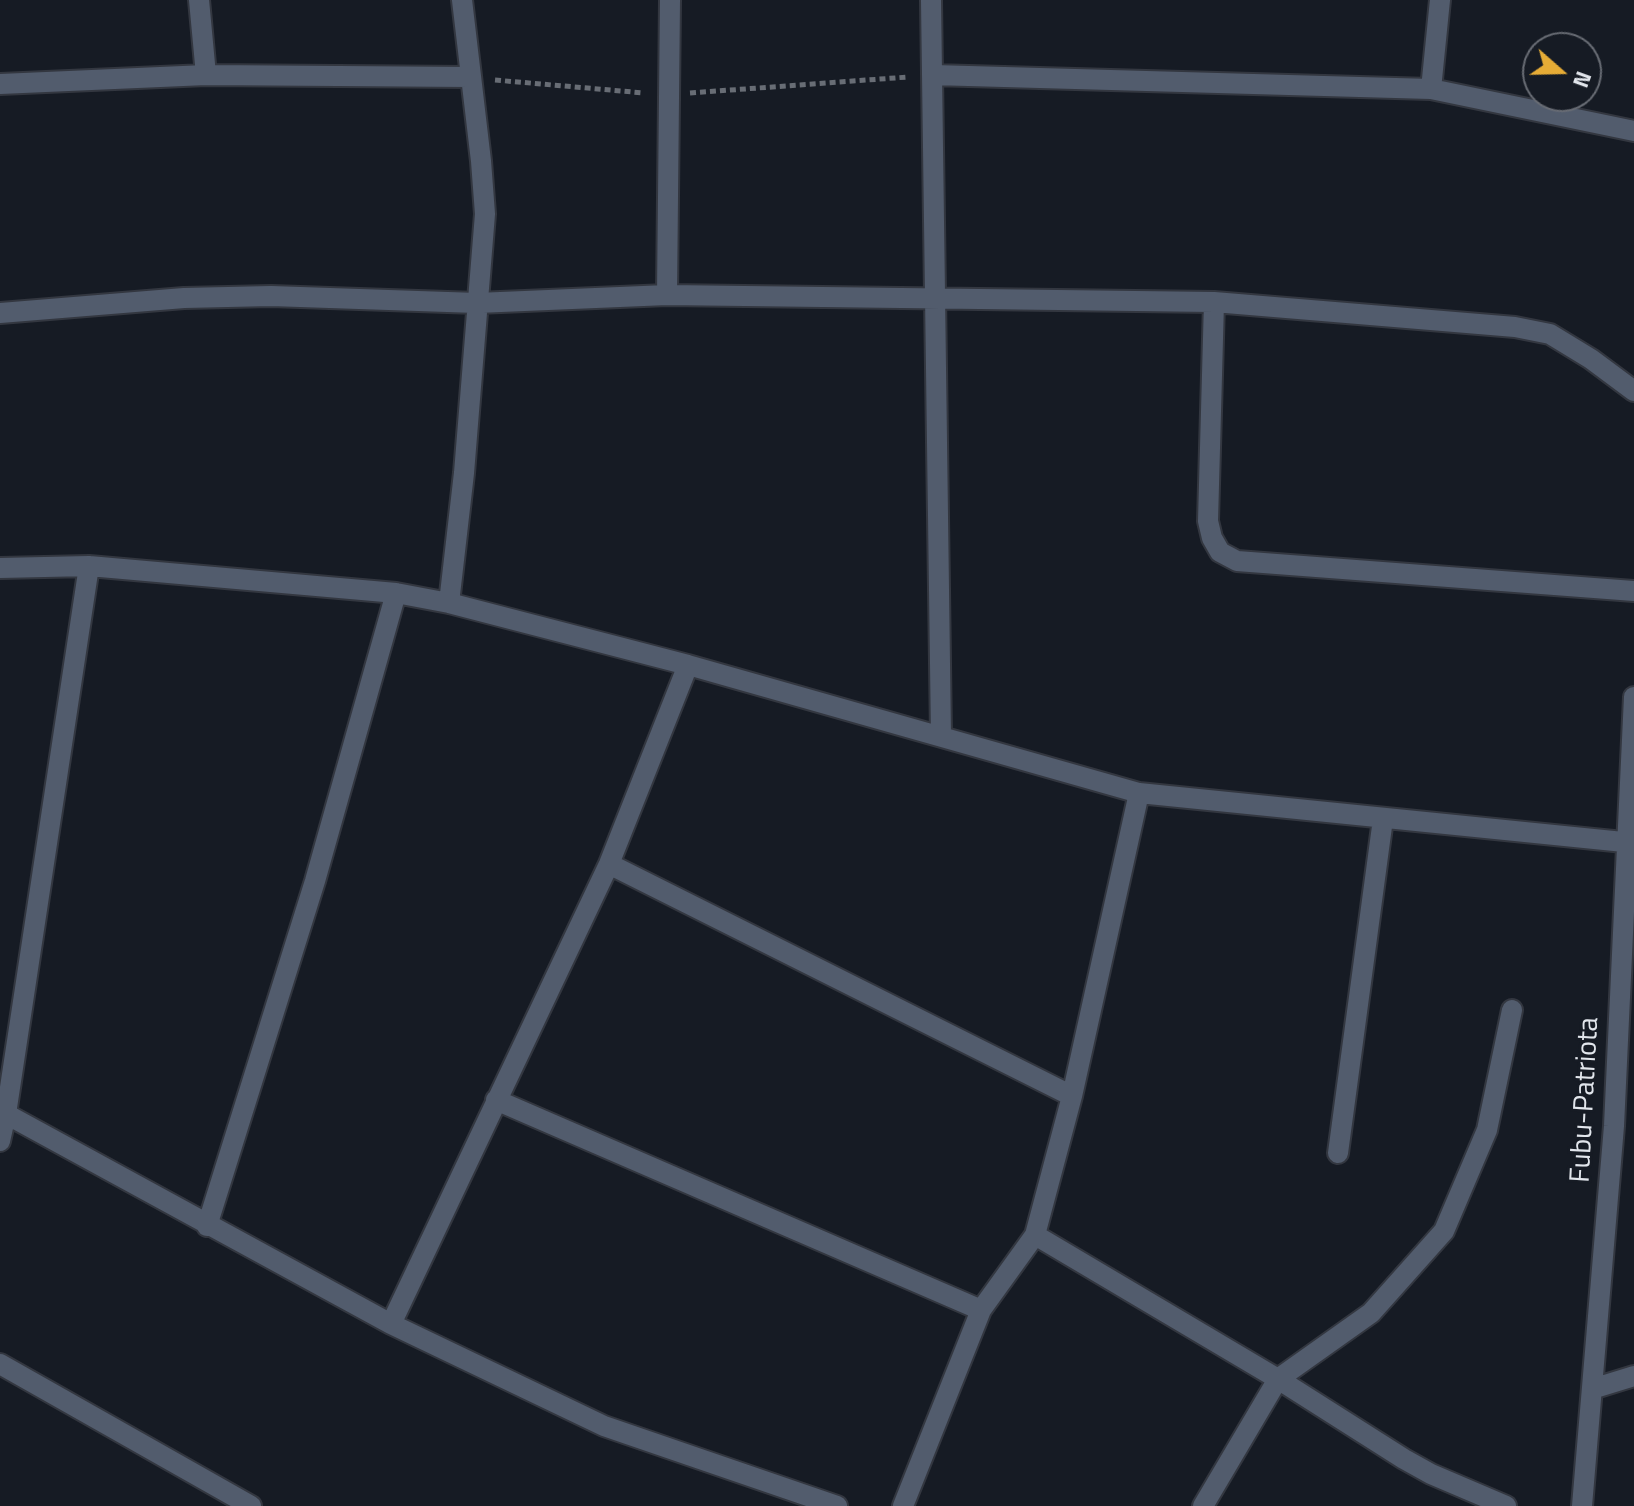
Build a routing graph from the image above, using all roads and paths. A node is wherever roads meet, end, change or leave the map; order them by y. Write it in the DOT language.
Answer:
graph roads {
  1 [pos="199,0"];
  2 [pos="462,0"];
  3 [pos="670,0"];
  4 [pos="931,0"];
  5 [pos="1440,0"];
  6 [pos="206,75"];
  7 [pos="933,75"];
  8 [pos="470,77"];
  9 [pos="0,84"];
  10 [pos="1431,89"];
  11 [pos="668,95"];
  12 [pos="1634,131"];
  13 [pos="667,295"];
  14 [pos="933,299"];
  15 [pos="1214,302"];
  16 [pos="477,303"];
  17 [pos="0,313"];
  18 [pos="1634,391"];
  19 [pos="89,566"];
  20 [pos="0,568"];
  21 [pos="1634,591"];
  22 [pos="396,593"];
  23 [pos="449,603"];
  24 [pos="688,665"];
  25 [pos="1634,697"];
  26 [pos="941,736"];
  27 [pos="1139,793"];
  28 [pos="1383,819"];
  29 [pos="1630,844"];
  30 [pos="609,864"];
  31 [pos="1512,1010"];
  32 [pos="1072,1096"];
  33 [pos="496,1100"];
  34 [pos="6,1114"];
  35 [pos="1624,1123"];
  36 [pos="0,1141"];
  37 [pos="1338,1153"];
  38 [pos="207,1226"];
  39 [pos="1035,1235"];
  40 [pos="981,1310"];
  41 [pos="391,1324"];
  42 [pos="0,1364"];
  43 [pos="1634,1376"];
  44 [pos="1278,1379"];
  45 [pos="1592,1389"];
  46 [pos="251,1506"];
  47 [pos="837,1506"];
  48 [pos="903,1506"];
  49 [pos="1203,1506"];
  50 [pos="1506,1506"];
  51 [pos="1582,1506"];
  1 -- 6 [label="street"];
  2 -- 8 [label="street"];
  3 -- 11 [label="street"];
  4 -- 7 [label="street"];
  5 -- 10 [label="street"];
  6 -- 8 [label="street"];
  6 -- 9 [label="street"];
  7 -- 10 [label="street"];
  7 -- 11 [label="path"];
  7 -- 14 [label="street"];
  8 -- 11 [label="path"];
  8 -- 16 [label="street"];
  10 -- 12 [label="street"];
  11 -- 13 [label="street"];
  13 -- 14 [label="street"];
  13 -- 16 [label="street"];
  14 -- 15 [label="street"];
  14 -- 26 [label="street"];
  15 -- 18 [label="street"];
  15 -- 21 [label="street"];
  16 -- 17 [label="street"];
  16 -- 23 [label="street"];
  19 -- 20 [label="street"];
  19 -- 22 [label="street"];
  19 -- 34 [label="street"];
  22 -- 23 [label="street"];
  22 -- 38 [label="street"];
  23 -- 24 [label="street"];
  24 -- 26 [label="street"];
  24 -- 30 [label="street"];
  25 -- 29 [label="street, Fubu-Patriota"];
  26 -- 27 [label="street"];
  27 -- 28 [label="street"];
  27 -- 32 [label="street"];
  28 -- 29 [label="street"];
  28 -- 37 [label="street"];
  29 -- 35 [label="street, Fubu-Patriota"];
  30 -- 32 [label="street"];
  30 -- 33 [label="street"];
  31 -- 44 [label="street"];
  32 -- 39 [label="street"];
  33 -- 40 [label="street"];
  33 -- 41 [label="street"];
  34 -- 36 [label="street"];
  34 -- 38 [label="street"];
  35 -- 45 [label="street, Fubu-Patriota"];
  38 -- 41 [label="street"];
  39 -- 40 [label="street"];
  39 -- 44 [label="street"];
  40 -- 48 [label="street"];
  41 -- 47 [label="street"];
  42 -- 46 [label="street"];
  43 -- 45 [label="street"];
  44 -- 49 [label="street"];
  44 -- 50 [label="street"];
  45 -- 51 [label="street, Fubu-Patriota"];
}
